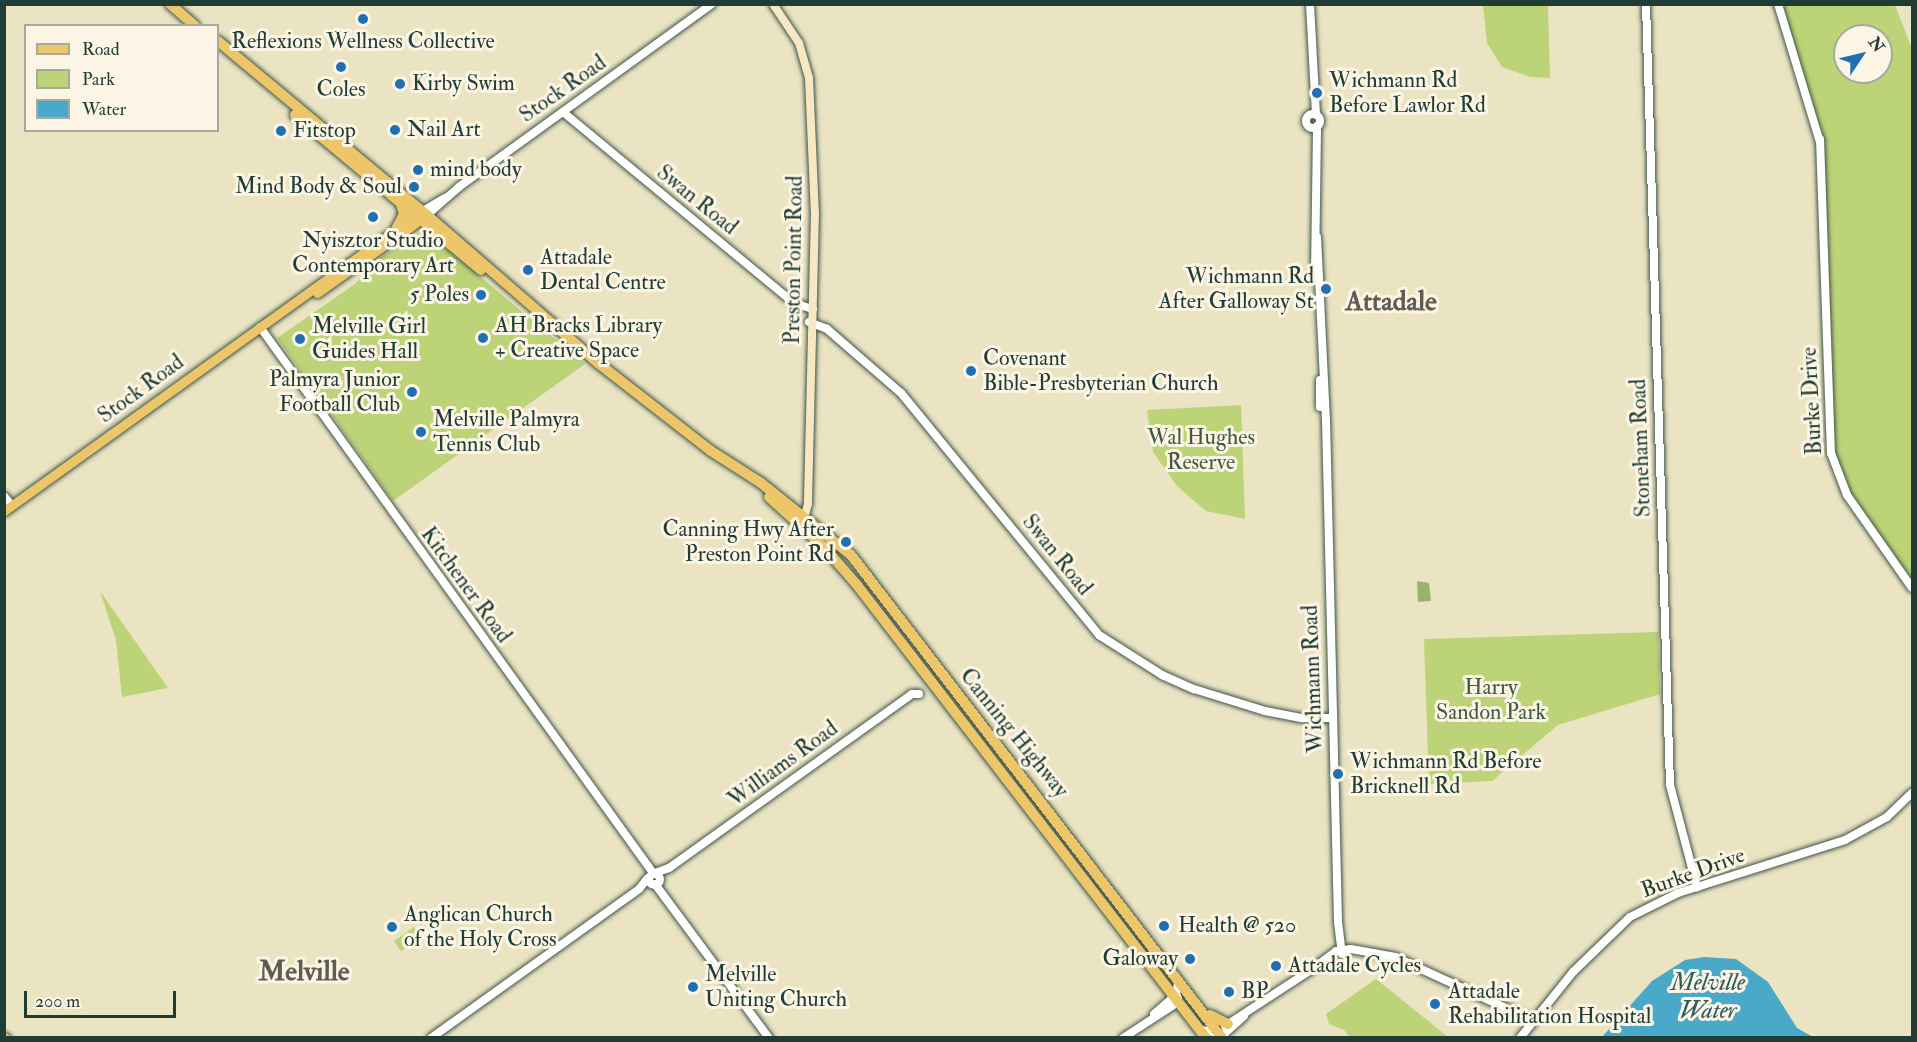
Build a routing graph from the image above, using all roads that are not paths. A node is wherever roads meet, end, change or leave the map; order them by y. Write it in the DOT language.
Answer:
graph roads {
  1 [pos="170,4"];
  2 [pos="712,4"];
  3 [pos="718,4"];
  4 [pos="766,4"];
  5 [pos="773,4"];
  6 [pos="1310,4"];
  7 [pos="1646,4"];
  8 [pos="1778,4"];
  9 [pos="703,12"];
  10 [pos="193,24"];
  11 [pos="219,42"];
  12 [pos="219,49"];
  13 [pos="562,112"];
  14 [pos="1313,115"];
  15 [pos="1314,127"];
  16 [pos="401,204"];
  17 [pos="421,215"];
  18 [pos="396,229"];
  19 [pos="301,299"];
  20 [pos="810,308"];
  21 [pos="810,323"];
  22 [pos="260,327"];
  23 [pos="4,496"];
  24 [pos="8,508"];
  25 [pos="801,518"];
  26 [pos="842,546"];
  27 [pos="832,555"];
  28 [pos="1912,588"];
  29 [pos="919,694"];
  30 [pos="1333,718"];
  31 [pos="1912,793"];
  32 [pos="654,879"];
  33 [pos="1696,887"];
  34 [pos="1340,953"];
  35 [pos="1175,972"];
  36 [pos="1176,999"];
  37 [pos="1197,1002"];
  38 [pos="747,1008"];
  39 [pos="1205,1012"];
  40 [pos="1244,1016"];
  41 [pos="1532,1020"];
  42 [pos="1228,1024"];
  43 [pos="1203,1034"];
  44 [pos="1220,1036"];
  45 [pos="431,1038"];
  46 [pos="765,1038"];
  47 [pos="769,1038"];
  48 [pos="1123,1038"];
  49 [pos="1520,1038"];
  1 -- 10 [label="highway"];
  2 -- 9 [label="street, Stock Road"];
  3 -- 9 [label="street, Stock Road"];
  4 -- 20 [label="main road, Preston Point Road"];
  5 -- 20 [label="main road, Preston Point Road"];
  6 -- 14 [label="street"];
  7 -- 33 [label="street, Stoneham Road"];
  8 -- 28 [label="street, Burke Drive"];
  9 -- 13 [label="street, Stock Road"];
  11 -- 17 [label="highway, Canning Highway"];
  12 -- 16 [label="highway, Canning Highway"];
  13 -- 17 [label="street, Stock Road"];
  13 -- 20 [label="street, Swan Road"];
  14 -- 15 [label="street"];
  14 -- 15 [label="street"];
  15 -- 30 [label="street, Wichmann Road"];
  16 -- 17 [label="highway, Canning Highway"];
  16 -- 18 [label="highway"];
  17 -- 18 [label="main road, Stock Road"];
  17 -- 19 [label="main road, Stock Road"];
  17 -- 25 [label="highway, Canning Highway"];
  18 -- 19 [label="main road, Stock Road"];
  19 -- 22 [label="main road, Stock Road"];
  20 -- 21 [label="main road, Preston Point Road"];
  21 -- 25 [label="main road, Preston Point Road"];
  21 -- 30 [label="street, Swan Road"];
  22 -- 24 [label="main road, Stock Road"];
  22 -- 32 [label="street, Kitchener Road"];
  23 -- 24 [label="street"];
  25 -- 26 [label="highway, Canning Highway"];
  25 -- 27 [label="highway, Canning Highway"];
  26 -- 27 [label="highway"];
  26 -- 35 [label="highway, Canning Highway"];
  27 -- 36 [label="highway, Canning Highway"];
  29 -- 32 [label="street, Williams Road"];
  30 -- 34 [label="street, Wichmann Road"];
  31 -- 33 [label="street, Burke Drive"];
  32 -- 38 [label="street, Kitchener Road"];
  32 -- 45 [label="street"];
  33 -- 41 [label="street, Burke Drive"];
  34 -- 40 [label="street"];
  34 -- 41 [label="street"];
  35 -- 36 [label="street"];
  35 -- 37 [label="highway, Canning Highway"];
  36 -- 37 [label="street"];
  36 -- 43 [label="highway, Canning Highway"];
  36 -- 48 [label="street"];
  37 -- 39 [label="highway, Canning Highway"];
  38 -- 46 [label="street, Kitchener Road"];
  38 -- 47 [label="street, Kitchener Road"];
  39 -- 42 [label="highway"];
  39 -- 44 [label="highway, Canning Highway"];
  40 -- 42 [label="street"];
  40 -- 44 [label="street"];
  41 -- 49 [label="street, Burke Drive"];
  42 -- 44 [label="street"];
  43 -- 44 [label="street"];
}
